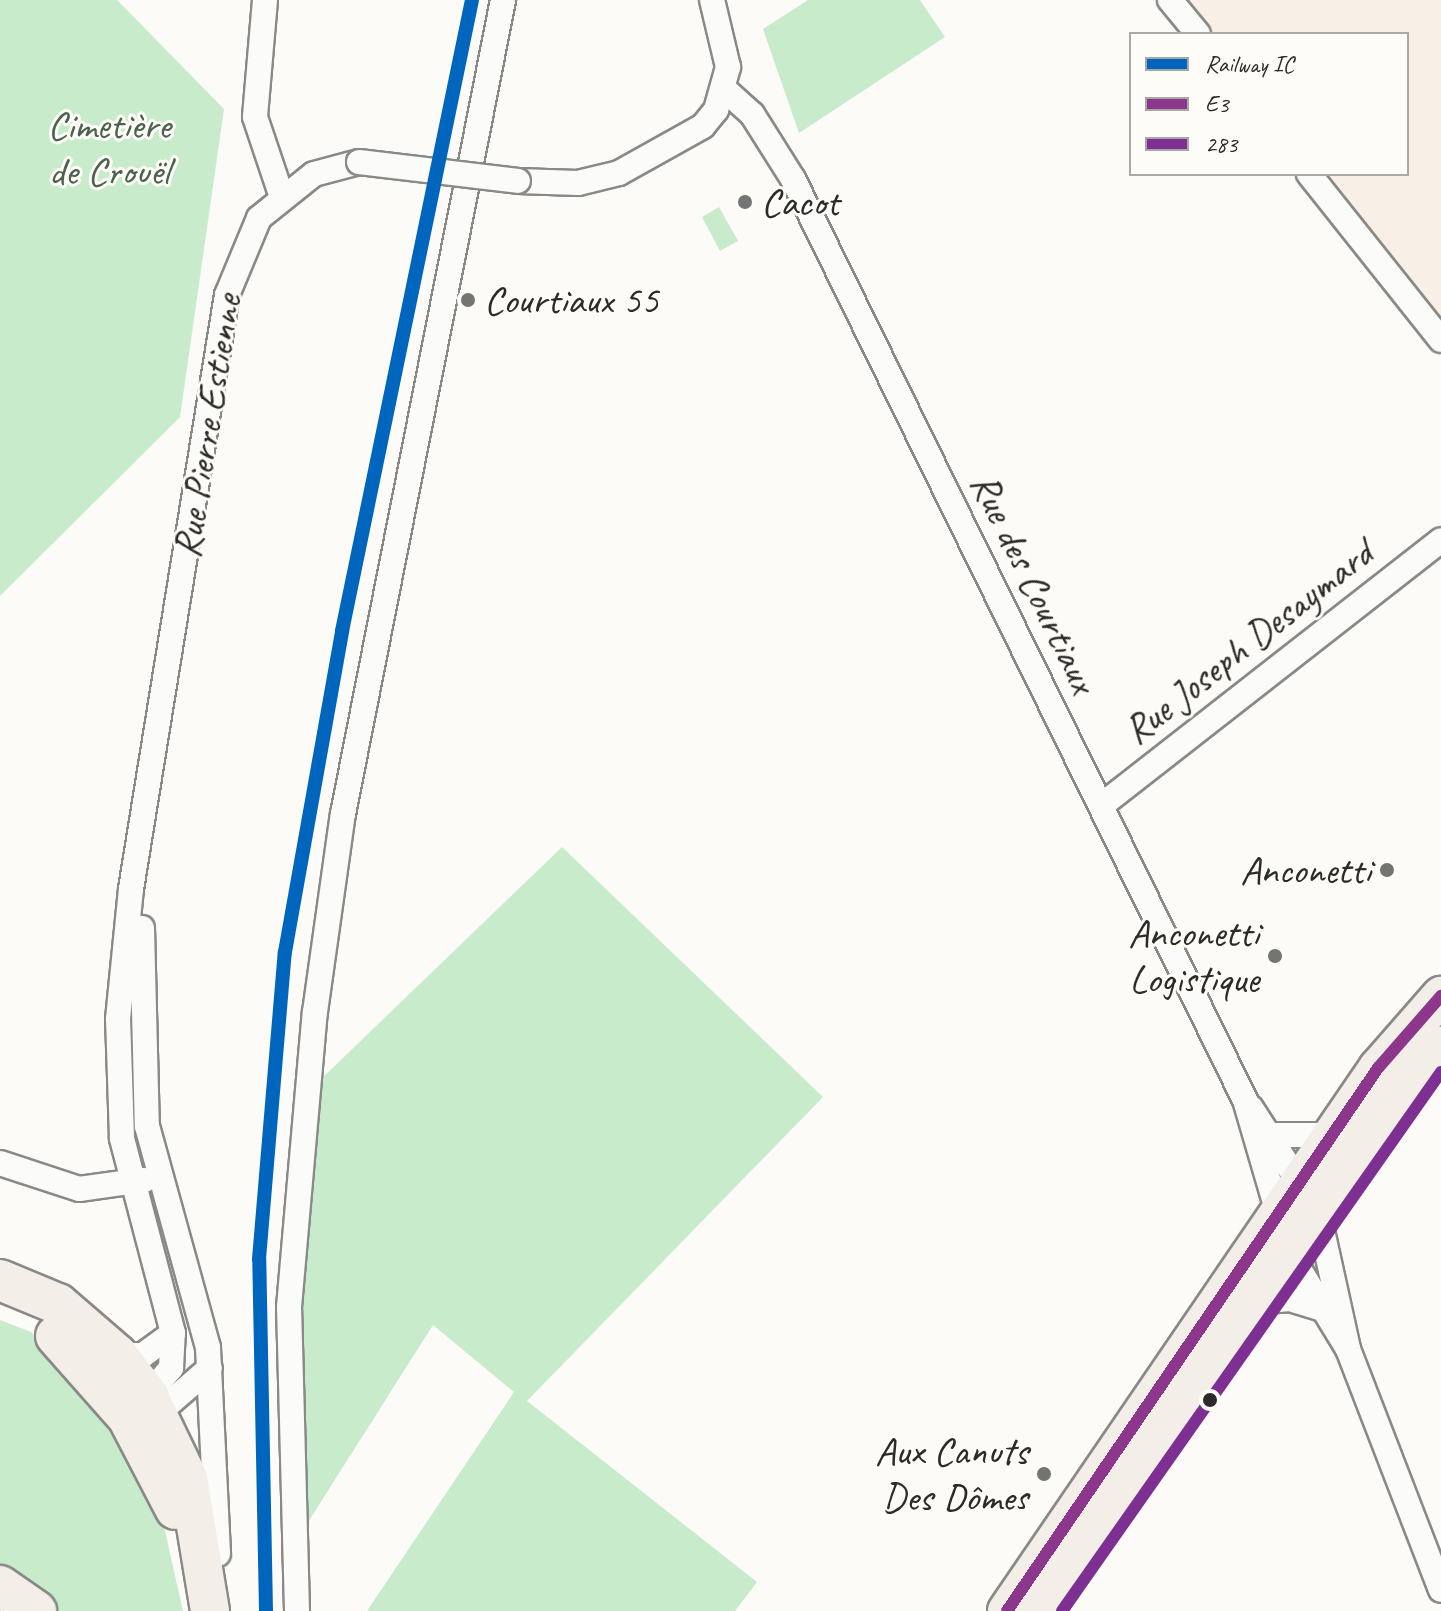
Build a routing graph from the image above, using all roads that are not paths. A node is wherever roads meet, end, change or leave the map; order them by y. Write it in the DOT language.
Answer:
graph roads {
  1 [pos="265,0"];
  2 [pos="503,0"];
  3 [pos="712,0"];
  4 [pos="1170,0"];
  5 [pos="1196,32"];
  6 [pos="724,89"];
  7 [pos="1311,176"];
  8 [pos="282,197"];
  9 [pos="1441,340"];
  10 [pos="1441,540"];
  11 [pos="1102,805"];
  12 [pos="139,870"];
  13 [pos="1441,996"];
  14 [pos="1441,1046"];
  15 [pos="1245,1100"];
  16 [pos="1274,1135"];
  17 [pos="1331,1135"];
  18 [pos="0,1163"];
  19 [pos="1301,1178"];
  20 [pos="156,1179"];
  21 [pos="130,1182"];
  22 [pos="1318,1212"];
  23 [pos="1276,1215"];
  24 [pos="1290,1254"];
  25 [pos="0,1280"];
  26 [pos="1255,1302"];
  27 [pos="0,1307"];
  28 [pos="1322,1309"];
  29 [pos="173,1333"];
  30 [pos="1348,1349"];
  31 [pos="117,1355"];
  32 [pos="210,1368"];
  33 [pos="142,1414"];
  34 [pos="0,1586"];
  35 [pos="1441,1590"];
  36 [pos="0,1605"];
  37 [pos="9,1611"];
  38 [pos="36,1611"];
  39 [pos="198,1611"];
  40 [pos="210,1611"];
  41 [pos="223,1611"];
  42 [pos="297,1611"];
  43 [pos="1007,1611"];
  44 [pos="1043,1611"];
  1 -- 8 [label="street"];
  2 -- 42 [label="street"];
  3 -- 6 [label="street"];
  4 -- 5 [label="street"];
  6 -- 8 [label="street, Rue Pierre Estienne, bridge"];
  6 -- 11 [label="street, Rue des Courtiaux"];
  7 -- 9 [label="street"];
  8 -- 12 [label="street, Rue Pierre Estienne"];
  10 -- 11 [label="street, Rue Joseph Desaymard"];
  11 -- 15 [label="street, Rue des Courtiaux"];
  12 -- 20 [label="street, Rue Pierre Estienne"];
  12 -- 21 [label="street, Rue Pierre Estienne"];
  13 -- 17 [label="main road"];
  14 -- 22 [label="main road"];
  15 -- 16 [label="street"];
  15 -- 23 [label="street, Rue des Courtiaux"];
  16 -- 17 [label="street"];
  16 -- 19 [label="street"];
  17 -- 19 [label="main road"];
  18 -- 21 [label="street"];
  19 -- 22 [label="street"];
  19 -- 23 [label="main road"];
  20 -- 21 [label="street"];
  20 -- 32 [label="street, Rue Pierre Estienne"];
  21 -- 29 [label="street, Rue Pierre Estienne"];
  22 -- 24 [label="main road"];
  22 -- 30 [label="street"];
  23 -- 24 [label="street, Rue des Courtiaux"];
  23 -- 43 [label="main road"];
  24 -- 26 [label="main road"];
  24 -- 28 [label="street, Rue des Courtiaux"];
  25 -- 31 [label="highway"];
  26 -- 28 [label="street"];
  26 -- 44 [label="main road"];
  27 -- 33 [label="highway"];
  28 -- 30 [label="street, Rue des Courtiaux"];
  29 -- 31 [label="street"];
  29 -- 33 [label="street, Rue Pierre Estienne"];
  30 -- 35 [label="street"];
  31 -- 33 [label="highway"];
  32 -- 33 [label="street"];
  32 -- 41 [label="street, Rue Pierre Estienne"];
  33 -- 39 [label="main road"];
  33 -- 40 [label="main road"];
  34 -- 38 [label="highway"];
  36 -- 37 [label="highway"];
}
